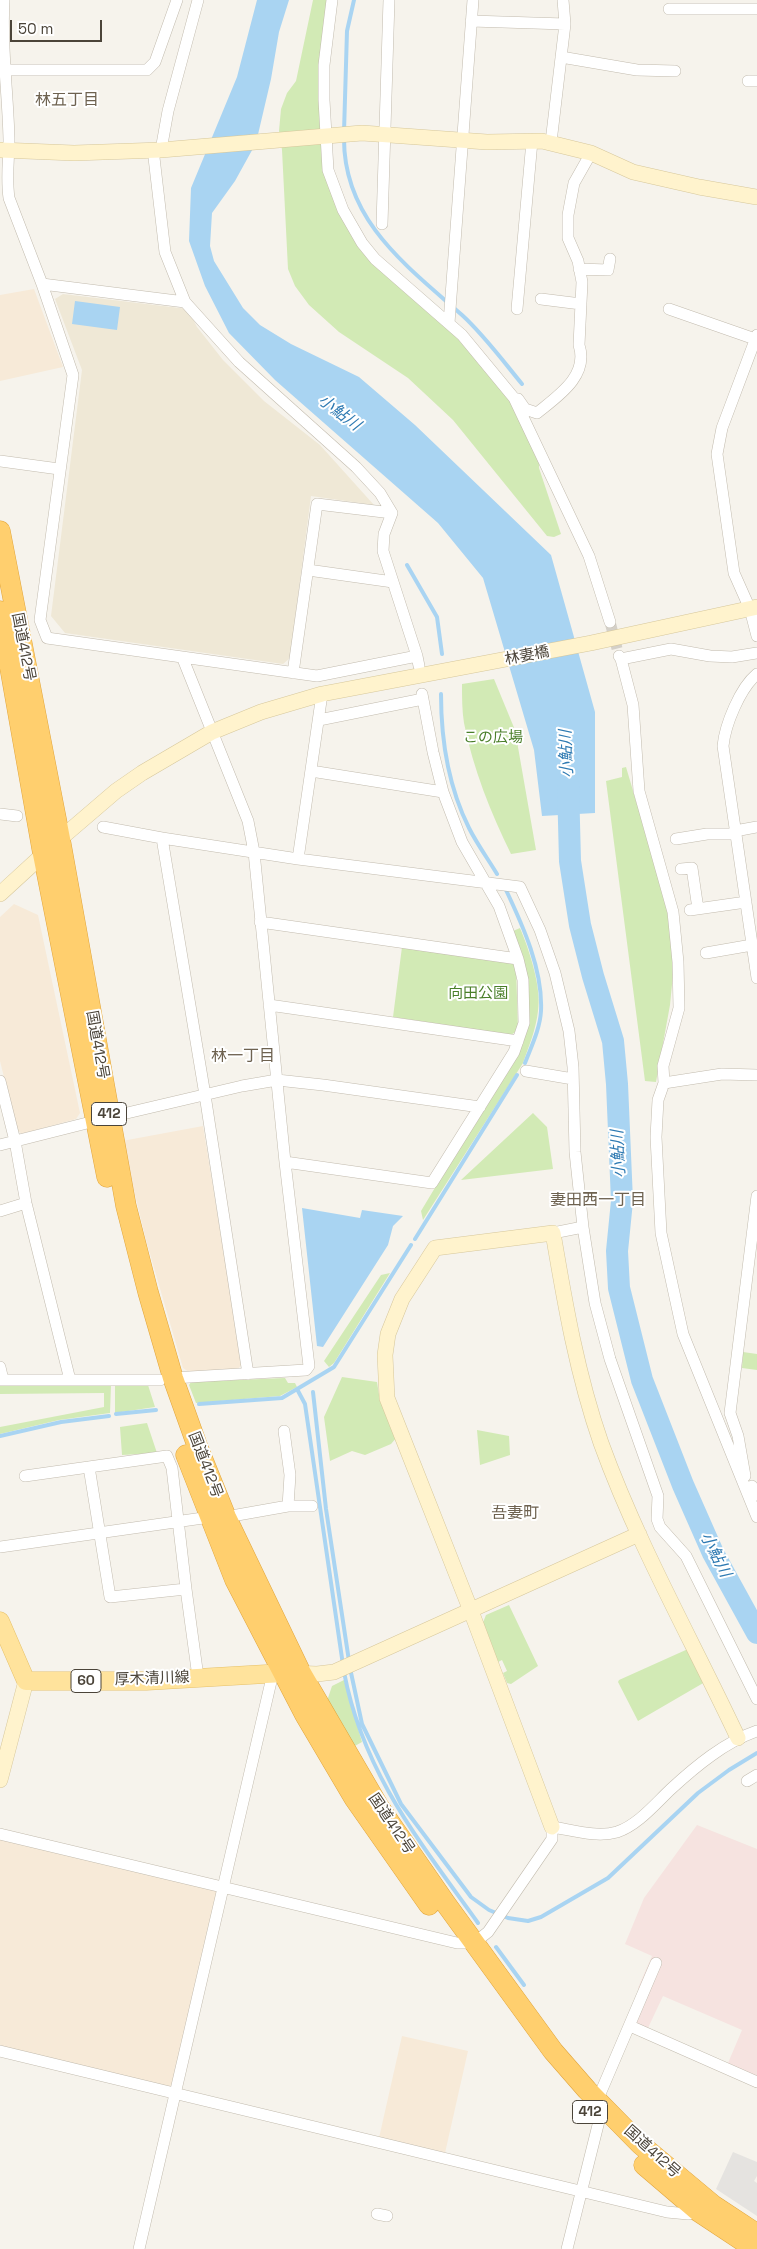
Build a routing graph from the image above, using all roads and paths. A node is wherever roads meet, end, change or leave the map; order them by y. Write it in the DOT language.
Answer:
graph roads {
  1 [pos="4,0"];
  2 [pos="177,0"];
  3 [pos="198,0"];
  4 [pos="332,0"];
  5 [pos="389,0"];
  6 [pos="473,0"];
  7 [pos="563,0"];
  8 [pos="682,5"];
  9 [pos="670,9"];
  10 [pos="757,9"];
  11 [pos="471,21"];
  12 [pos="565,24"];
  13 [pos="561,57"];
  14 [pos="4,70"];
  15 [pos="675,72"];
  16 [pos="338,135"];
  17 [pos="385,135"];
  18 [pos="462,141"];
  19 [pos="532,141"];
  20 [pos="551,142"];
  21 [pos="157,150"];
  22 [pos="4,151"];
  23 [pos="591,153"];
  24 [pos="757,197"];
  25 [pos="382,224"];
  26 [pos="610,259"];
  27 [pos="579,269"];
  28 [pos="42,284"];
  29 [pos="541,299"];
  30 [pos="185,302"];
  31 [pos="581,304"];
  32 [pos="517,309"];
  33 [pos="670,309"];
  34 [pos="449,323"];
  35 [pos="755,342"];
  36 [pos="514,398"];
  37 [pos="0,460"];
  38 [pos="59,469"];
  39 [pos="392,513"];
  40 [pos="0,531"];
  41 [pos="308,570"];
  42 [pos="393,582"];
  43 [pos="753,608"];
  44 [pos="0,612"];
  45 [pos="610,622"];
  46 [pos="757,636"];
  47 [pos="757,653"];
  48 [pos="183,659"];
  49 [pos="293,673"];
  50 [pos="757,674"];
  51 [pos="322,694"];
  52 [pos="318,720"];
  53 [pos="212,732"];
  54 [pos="311,771"];
  55 [pos="443,792"];
  56 [pos="0,814"];
  57 [pos="17,816"];
  58 [pos="103,827"];
  59 [pos="757,827"];
  60 [pos="735,832"];
  61 [pos="162,838"];
  62 [pos="60,839"];
  63 [pos="676,839"];
  64 [pos="254,852"];
  65 [pos="44,854"];
  66 [pos="298,858"];
  67 [pos="692,868"];
  68 [pos="485,883"];
  69 [pos="0,894"];
  70 [pos="746,902"];
  71 [pos="260,922"];
  72 [pos="752,945"];
  73 [pos="706,953"];
  74 [pos="518,959"];
  75 [pos="757,978"];
  76 [pos="269,1005"];
  77 [pos="518,1041"];
  78 [pos="526,1071"];
  79 [pos="757,1075"];
  80 [pos="573,1079"];
  81 [pos="277,1080"];
  82 [pos="0,1081"];
  83 [pos="664,1083"];
  84 [pos="205,1095"];
  85 [pos="480,1107"];
  86 [pos="102,1119"];
  87 [pos="15,1141"];
  88 [pos="0,1145"];
  89 [pos="285,1162"];
  90 [pos="757,1196"];
  91 [pos="26,1203"];
  92 [pos="0,1210"];
  93 [pos="582,1228"];
  94 [pos="553,1233"];
  95 [pos="0,1367"];
  96 [pos="248,1374"];
  97 [pos="166,1379"];
  98 [pos="2,1380"];
  99 [pos="70,1380"];
  100 [pos="284,1432"];
  101 [pos="89,1467"];
  102 [pos="24,1476"];
  103 [pos="753,1489"];
  104 [pos="288,1506"];
  105 [pos="312,1506"];
  106 [pos="218,1517"];
  107 [pos="757,1517"];
  108 [pos="178,1523"];
  109 [pos="660,1527"];
  110 [pos="100,1533"];
  111 [pos="639,1534"];
  112 [pos="0,1547"];
  113 [pos="186,1589"];
  114 [pos="471,1611"];
  115 [pos="0,1621"];
  116 [pos="286,1673"];
  117 [pos="198,1677"];
  118 [pos="26,1681"];
  119 [pos="757,1699"];
  120 [pos="757,1731"];
  121 [pos="738,1738"];
  122 [pos="0,1780"];
  123 [pos="552,1827"];
  124 [pos="0,1834"];
  125 [pos="224,1887"];
  126 [pos="466,1943"];
  127 [pos="656,1963"];
  128 [pos="630,2026"];
  129 [pos="0,2051"];
  130 [pos="757,2082"];
  131 [pos="174,2094"];
  132 [pos="597,2101"];
  133 [pos="599,2122"];
  134 [pos="581,2191"];
  135 [pos="699,2212"];
  136 [pos="757,2234"];
  137 [pos="138,2249"];
  138 [pos="567,2249"];
  139 [pos="755,2249"];
  1 -- 14 [label="street"];
  2 -- 14 [label="street"];
  3 -- 21 [label="street"];
  4 -- 16 [label="street"];
  5 -- 17 [label="street"];
  6 -- 11 [label="street"];
  7 -- 12 [label="street"];
  8 -- 9 [label="street"];
  8 -- 10 [label="street"];
  11 -- 12 [label="street"];
  11 -- 18 [label="street"];
  12 -- 13 [label="street"];
  13 -- 15 [label="street"];
  13 -- 20 [label="street"];
  14 -- 22 [label="street"];
  16 -- 17 [label="street"];
  16 -- 21 [label="street"];
  16 -- 34 [label="street"];
  17 -- 18 [label="street"];
  17 -- 25 [label="street"];
  18 -- 19 [label="street"];
  18 -- 34 [label="street"];
  19 -- 20 [label="street"];
  19 -- 32 [label="street"];
  20 -- 23 [label="street"];
  21 -- 22 [label="street"];
  21 -- 30 [label="street"];
  22 -- 28 [label="street"];
  23 -- 24 [label="street"];
  23 -- 27 [label="street"];
  26 -- 27 [label="street"];
  27 -- 31 [label="street"];
  28 -- 30 [label="street"];
  28 -- 38 [label="street"];
  29 -- 31 [label="street"];
  30 -- 39 [label="street"];
  31 -- 36 [label="street"];
  33 -- 35 [label="street"];
  34 -- 36 [label="street"];
  35 -- 43 [label="street"];
  36 -- 45 [label="street"];
  37 -- 38 [label="street"];
  38 -- 48 [label="street"];
  39 -- 41 [label="street"];
  39 -- 42 [label="street"];
  40 -- 62 [label="highway, 国道412号 / 412"];
  41 -- 42 [label="street"];
  41 -- 49 [label="street"];
  42 -- 49 [label="street"];
  43 -- 46 [label="street"];
  43 -- 51 [label="street, 林妻橋"];
  44 -- 65 [label="highway, 国道412号 / 412"];
  47 -- 83 [label="street"];
  48 -- 49 [label="street"];
  48 -- 53 [label="street"];
  50 -- 60 [label="street"];
  51 -- 52 [label="street"];
  51 -- 53 [label="street, 林妻橋"];
  52 -- 54 [label="street"];
  52 -- 55 [label="street"];
  53 -- 62 [label="street, 林妻橋"];
  53 -- 64 [label="street"];
  54 -- 55 [label="street"];
  54 -- 66 [label="street"];
  55 -- 68 [label="street"];
  56 -- 57 [label="street"];
  58 -- 61 [label="street"];
  59 -- 60 [label="street"];
  60 -- 63 [label="street"];
  60 -- 70 [label="street"];
  61 -- 64 [label="street"];
  61 -- 84 [label="street"];
  62 -- 65 [label="street, 林妻橋"];
  62 -- 86 [label="highway, 国道412号 / 412"];
  64 -- 66 [label="street"];
  64 -- 71 [label="street"];
  65 -- 69 [label="street, 林妻橋"];
  65 -- 86 [label="highway, 国道412号 / 412"];
  66 -- 68 [label="street"];
  67 -- 70 [label="street"];
  68 -- 74 [label="street"];
  68 -- 80 [label="street"];
  70 -- 72 [label="street"];
  71 -- 74 [label="street"];
  71 -- 76 [label="street"];
  72 -- 73 [label="street"];
  72 -- 75 [label="street"];
  74 -- 77 [label="street"];
  76 -- 77 [label="street"];
  76 -- 81 [label="street"];
  77 -- 85 [label="street"];
  78 -- 80 [label="street"];
  79 -- 83 [label="street"];
  80 -- 93 [label="street"];
  81 -- 84 [label="street"];
  81 -- 85 [label="street"];
  81 -- 89 [label="street"];
  82 -- 87 [label="street"];
  83 -- 103 [label="street"];
  84 -- 86 [label="street"];
  84 -- 96 [label="street"];
  85 -- 89 [label="street"];
  86 -- 87 [label="street"];
  86 -- 97 [label="highway, 国道412号 / 412"];
  87 -- 88 [label="street"];
  87 -- 91 [label="street"];
  89 -- 96 [label="street"];
  90 -- 103 [label="street"];
  91 -- 92 [label="street"];
  91 -- 99 [label="street"];
  93 -- 94 [label="street"];
  93 -- 109 [label="street"];
  94 -- 111 [label="street"];
  94 -- 114 [label="street"];
  95 -- 98 [label="street"];
  96 -- 97 [label="street"];
  97 -- 99 [label="street"];
  97 -- 106 [label="highway, 国道412号 / 412"];
  98 -- 99 [label="street"];
  100 -- 104 [label="street"];
  101 -- 102 [label="street"];
  101 -- 108 [label="street"];
  101 -- 110 [label="street"];
  103 -- 107 [label="street"];
  104 -- 105 [label="street"];
  104 -- 106 [label="street"];
  106 -- 108 [label="street"];
  106 -- 116 [label="highway, 国道412号 / 412"];
  108 -- 110 [label="street"];
  108 -- 113 [label="street"];
  109 -- 111 [label="street"];
  109 -- 119 [label="street"];
  110 -- 112 [label="street"];
  110 -- 113 [label="street"];
  111 -- 114 [label="street"];
  111 -- 121 [label="street"];
  113 -- 117 [label="street"];
  114 -- 116 [label="street"];
  114 -- 123 [label="street"];
  115 -- 118 [label="main road"];
  116 -- 117 [label="main road, 厚木清川線 / 60"];
  116 -- 125 [label="street"];
  116 -- 126 [label="highway, 国道412号 / 412"];
  117 -- 118 [label="main road, 厚木清川線 / 60"];
  118 -- 122 [label="street"];
  120 -- 121 [label="street"];
  121 -- 123 [label="street"];
  123 -- 126 [label="street"];
  124 -- 125 [label="street"];
  125 -- 126 [label="street"];
  125 -- 131 [label="street"];
  126 -- 132 [label="highway, 国道412号 / 412"];
  126 -- 133 [label="highway, 国道412号 / 412"];
  127 -- 128 [label="street"];
  128 -- 130 [label="street"];
  128 -- 132 [label="street"];
  129 -- 131 [label="street"];
  131 -- 134 [label="street"];
  131 -- 137 [label="street"];
  132 -- 133 [label="street"];
  132 -- 136 [label="highway, 国道412号 / 412"];
  133 -- 134 [label="street"];
  133 -- 135 [label="highway, 国道412号 / 412"];
  134 -- 135 [label="street"];
  134 -- 138 [label="street"];
  135 -- 139 [label="highway, 国道412号 / 412"];
}
